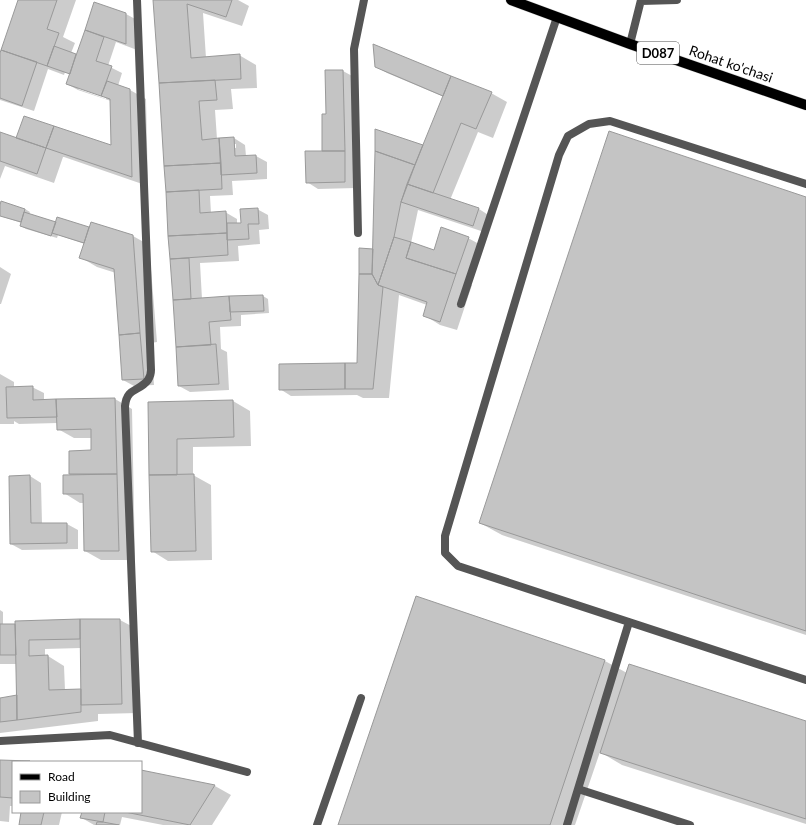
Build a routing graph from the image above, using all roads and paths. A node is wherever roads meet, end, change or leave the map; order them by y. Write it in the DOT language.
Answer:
graph roads {
  1 [pos="137,0"];
  2 [pos="364,0"];
  3 [pos="511,0"];
  4 [pos="641,0"];
  5 [pos="677,0"];
  6 [pos="557,16"];
  7 [pos="630,44"];
  8 [pos="806,105"];
  9 [pos="806,184"];
  10 [pos="358,233"];
  11 [pos="461,304"];
  12 [pos="630,622"];
  13 [pos="806,680"];
  14 [pos="361,698"];
  15 [pos="0,741"];
  16 [pos="138,742"];
  17 [pos="247,772"];
  18 [pos="578,789"];
  19 [pos="317,825"];
  20 [pos="567,825"];
  21 [pos="690,825"];
  1 -- 16 [label="street"];
  2 -- 10 [label="street"];
  3 -- 6 [label="main road, Rohat ko'chasi / D087"];
  4 -- 5 [label="street"];
  4 -- 7 [label="street"];
  6 -- 7 [label="main road, Rohat ko'chasi / D087"];
  6 -- 11 [label="street"];
  7 -- 8 [label="main road, Rohat ko'chasi / D087"];
  9 -- 12 [label="street"];
  12 -- 13 [label="street"];
  12 -- 18 [label="street"];
  14 -- 19 [label="street"];
  15 -- 16 [label="street"];
  16 -- 17 [label="street"];
  18 -- 20 [label="street"];
  18 -- 21 [label="street"];
}
